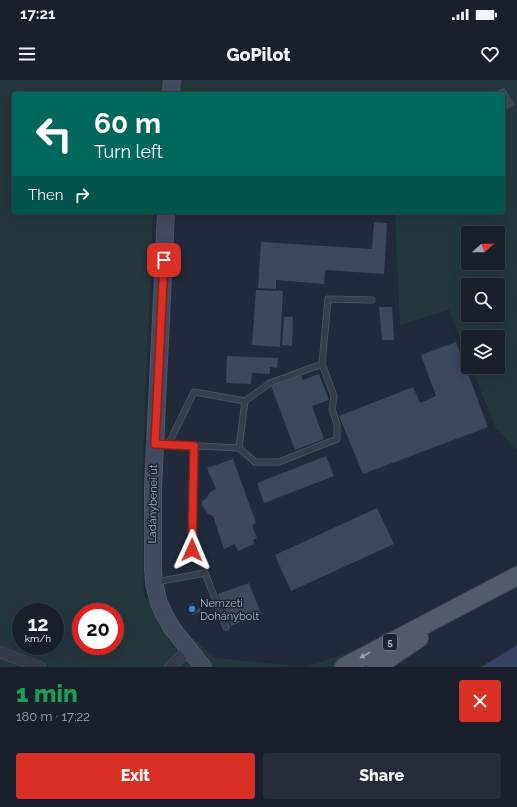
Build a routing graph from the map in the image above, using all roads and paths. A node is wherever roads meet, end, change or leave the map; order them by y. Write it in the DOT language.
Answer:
graph roads {
  1 [pos="172,80"];
  2 [pos="171,92"];
  3 [pos="166,214"];
  4 [pos="372,300"];
  5 [pos="322,364"];
  6 [pos="245,401"];
  7 [pos="162,445"];
  8 [pos="194,446"];
  9 [pos="239,448"];
  10 [pos="192,550"];
  11 [pos="511,580"];
  12 [pos="154,583"];
  13 [pos="226,627"];
  14 [pos="189,649"];
  15 [pos="0,652"];
  16 [pos="388,661"];
  17 [pos="204,666"];
  18 [pos="40,667"];
  19 [pos="170,667"];
  20 [pos="344,667"];
  21 [pos="376,667"];
  1 -- 2 [label="main road"];
  3 -- 7 [label="main road, Ladánybenei út"];
  4 -- 5 [label="lane"];
  5 -- 6 [label="lane"];
  5 -- 9 [label="lane"];
  6 -- 7 [label="lane"];
  6 -- 9 [label="lane"];
  7 -- 8 [label="lane"];
  7 -- 12 [label="main road, Ladánybenei út"];
  8 -- 9 [label="lane"];
  8 -- 10 [label="lane"];
  11 -- 16 [label="main road, 5"];
  11 -- 20 [label="main road, 5, one-way"];
  12 -- 13 [label="lane"];
  12 -- 14 [label="main road, Ladánybenei út"];
  14 -- 17 [label="main road, Ladánybenei út"];
  14 -- 19 [label="street"];
  15 -- 18 [label="street"];
  16 -- 21 [label="main road, 5"];
}
